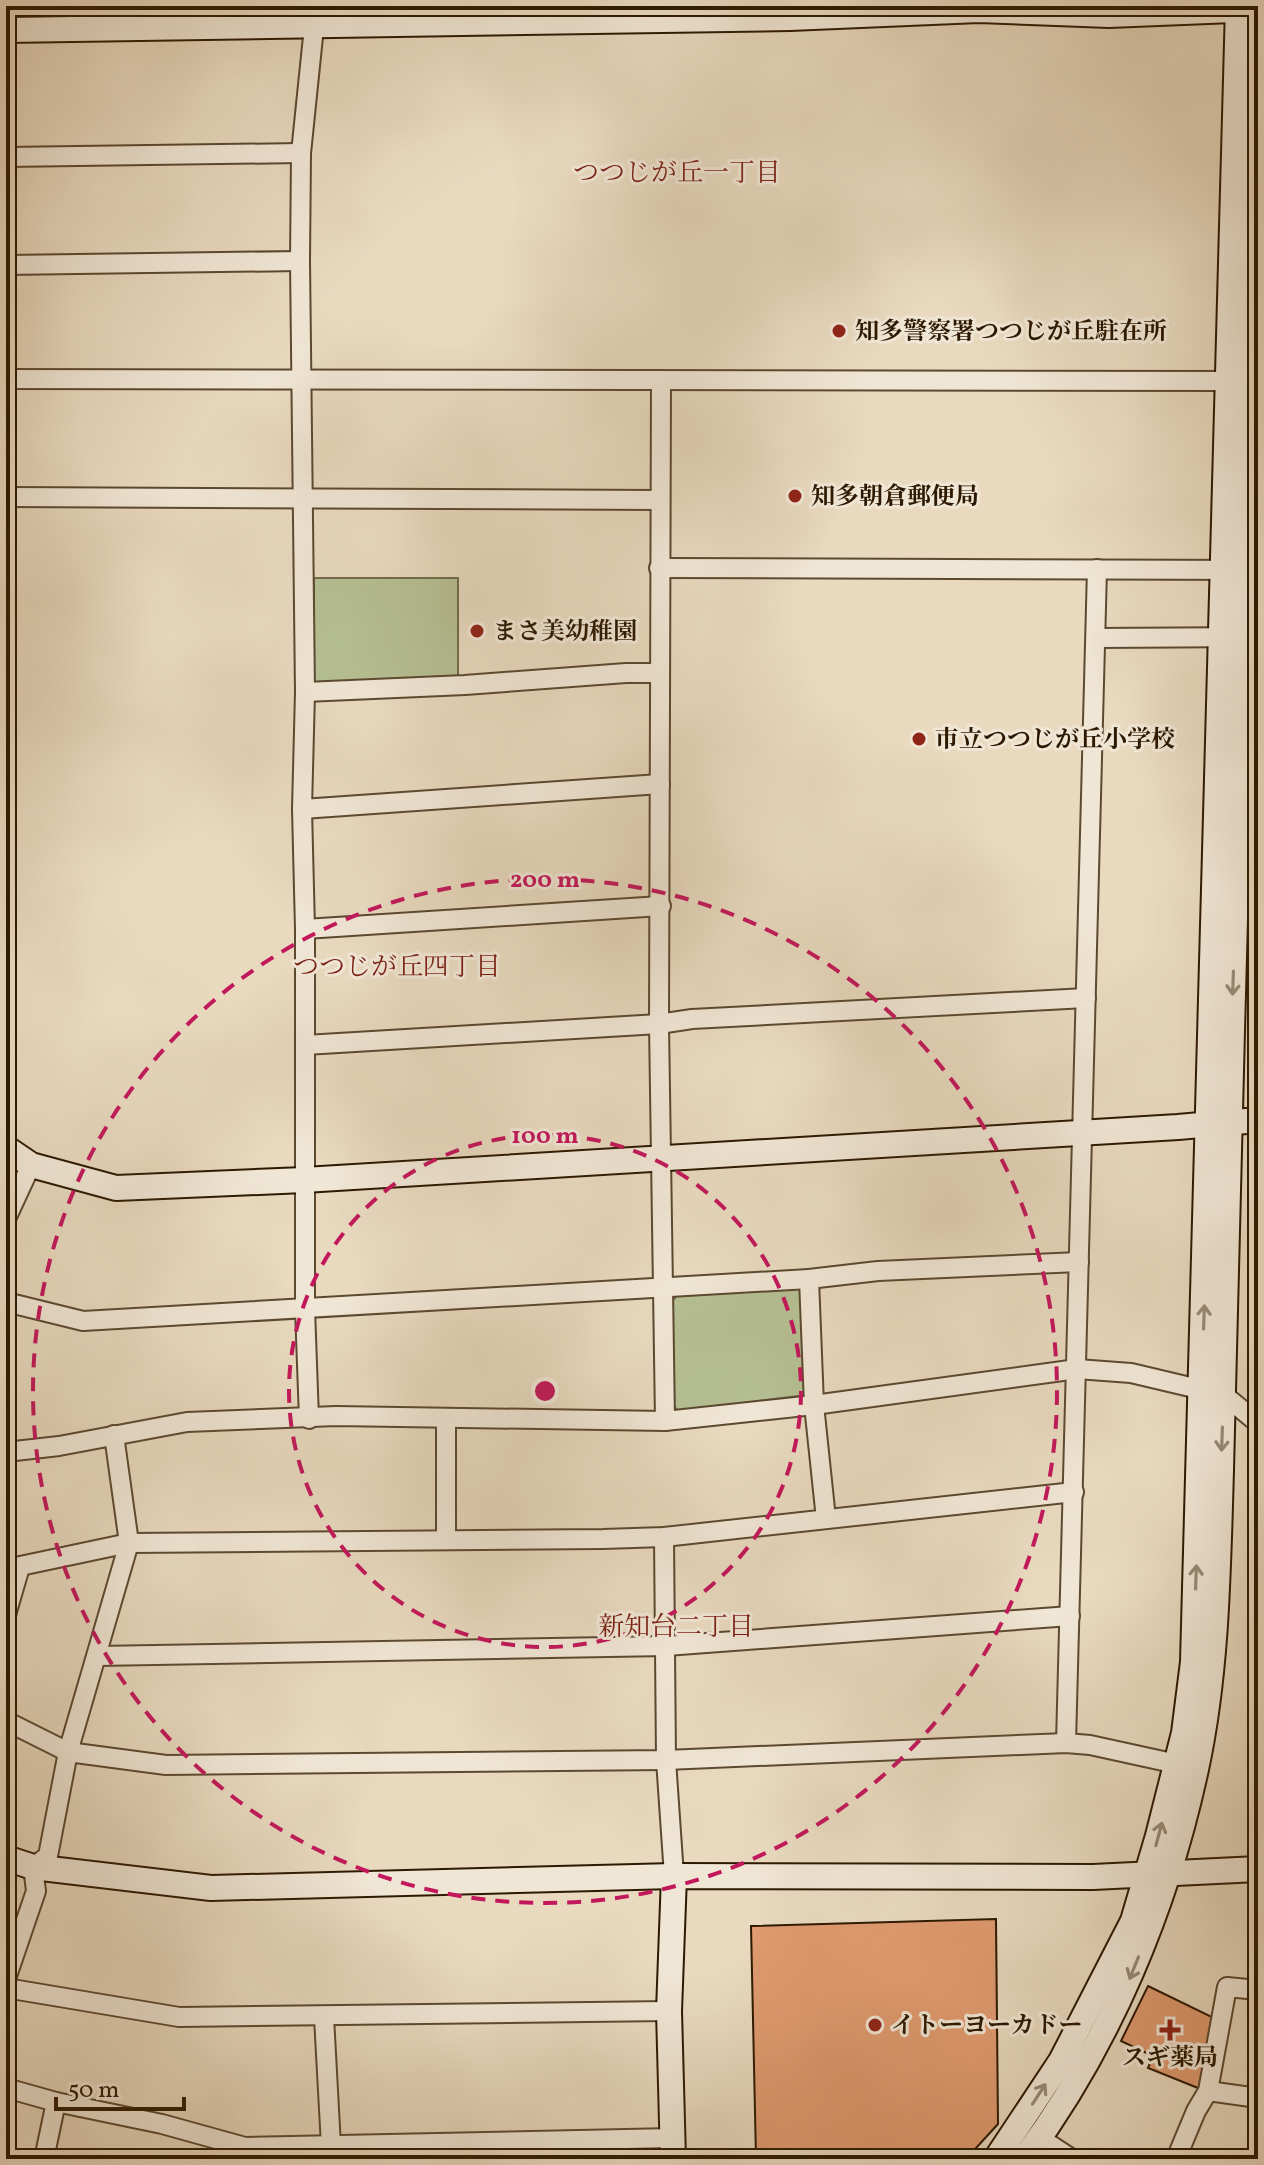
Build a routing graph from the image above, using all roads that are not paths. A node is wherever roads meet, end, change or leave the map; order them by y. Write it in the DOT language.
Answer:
graph roads {
  1 [pos="1245,8"];
  2 [pos="1109,10"];
  3 [pos="771,12"];
  4 [pos="314,27"];
  5 [pos="6,30"];
  6 [pos="1258,65"];
  7 [pos="301,153"];
  8 [pos="6,157"];
  9 [pos="300,261"];
  10 [pos="6,265"];
  11 [pos="6,379"];
  12 [pos="301,380"];
  13 [pos="661,380"];
  14 [pos="1239,381"];
  15 [pos="6,497"];
  16 [pos="302,500"];
  17 [pos="660,500"];
  18 [pos="659,568"];
  19 [pos="1097,569"];
  20 [pos="1242,570"];
  21 [pos="1241,637"];
  22 [pos="1096,638"];
  23 [pos="660,673"];
  24 [pos="305,692"];
  25 [pos="660,784"];
  26 [pos="302,809"];
  27 [pos="661,906"];
  28 [pos="305,929"];
  29 [pos="1086,998"];
  30 [pos="659,1024"];
  31 [pos="305,1045"];
  32 [pos="1258,1120"];
  33 [pos="1219,1122"];
  34 [pos="1083,1131"];
  35 [pos="6,1148"];
  36 [pos="661,1157"];
  37 [pos="31,1165"];
  38 [pos="304,1180"];
  39 [pos="6,1219"];
  40 [pos="1079,1262"];
  41 [pos="809,1279"];
  42 [pos="663,1287"];
  43 [pos="6,1302"];
  44 [pos="305,1309"];
  45 [pos="1077,1369"];
  46 [pos="1213,1394"];
  47 [pos="814,1405"];
  48 [pos="446,1418"];
  49 [pos="309,1419"];
  50 [pos="665,1421"];
  51 [pos="1258,1423"];
  52 [pos="114,1435"];
  53 [pos="6,1452"];
  54 [pos="1074,1492"];
  55 [pos="826,1519"];
  56 [pos="664,1537"];
  57 [pos="446,1540"];
  58 [pos="129,1543"];
  59 [pos="13,1568"];
  60 [pos="6,1615"];
  61 [pos="1070,1616"];
  62 [pos="666,1646"];
  63 [pos="97,1656"];
  64 [pos="6,1721"];
  65 [pos="1066,1743"];
  66 [pos="68,1752"];
  67 [pos="666,1760"];
  68 [pos="1186,1766"];
  69 [pos="6,1858"];
  70 [pos="33,1867"];
  71 [pos="1258,1869"];
  72 [pos="1158,1872"];
  73 [pos="674,1876"];
  74 [pos="6,1979"];
  75 [pos="6,1988"];
  76 [pos="1258,1990"];
  77 [pos="669,2011"];
  78 [pos="324,2017"];
  79 [pos="6,2088"];
  80 [pos="1208,2091"];
  81 [pos="1258,2098"];
  82 [pos="56,2102"];
  83 [pos="1040,2138"];
  84 [pos="538,2139"];
  85 [pos="331,2146"];
  86 [pos="673,2148"];
  87 [pos="244,2153"];
  88 [pos="44,2159"];
  89 [pos="537,2159"];
  90 [pos="996,2159"];
  91 [pos="1024,2159"];
  92 [pos="1072,2159"];
  93 [pos="1176,2159"];
  1 -- 2 [label="street"];
  1 -- 14 [label="street"];
  2 -- 3 [label="street"];
  3 -- 4 [label="street"];
  4 -- 5 [label="street"];
  4 -- 7 [label="street"];
  6 -- 14 [label="street"];
  7 -- 8 [label="street"];
  7 -- 9 [label="street"];
  9 -- 10 [label="street"];
  9 -- 12 [label="street"];
  11 -- 12 [label="street"];
  12 -- 13 [label="street"];
  12 -- 16 [label="street"];
  13 -- 14 [label="street"];
  13 -- 17 [label="street"];
  14 -- 20 [label="street"];
  15 -- 16 [label="street"];
  16 -- 17 [label="street"];
  16 -- 24 [label="street"];
  17 -- 18 [label="street"];
  18 -- 19 [label="street"];
  18 -- 23 [label="street"];
  19 -- 20 [label="street"];
  19 -- 22 [label="street"];
  20 -- 21 [label="street"];
  21 -- 22 [label="street"];
  21 -- 33 [label="street"];
  22 -- 29 [label="street"];
  23 -- 24 [label="street"];
  23 -- 25 [label="street"];
  24 -- 26 [label="street"];
  25 -- 26 [label="street"];
  25 -- 27 [label="street"];
  26 -- 28 [label="street"];
  27 -- 28 [label="street"];
  27 -- 30 [label="street"];
  28 -- 31 [label="street"];
  29 -- 30 [label="street"];
  29 -- 34 [label="street"];
  30 -- 31 [label="street"];
  30 -- 36 [label="street"];
  31 -- 38 [label="street"];
  32 -- 33 [label="street"];
  33 -- 34 [label="street"];
  33 -- 46 [label="street"];
  34 -- 36 [label="street"];
  34 -- 40 [label="street"];
  35 -- 37 [label="street"];
  36 -- 38 [label="street"];
  36 -- 42 [label="street"];
  37 -- 38 [label="street"];
  37 -- 39 [label="street"];
  38 -- 44 [label="street"];
  40 -- 41 [label="street"];
  40 -- 45 [label="street"];
  41 -- 42 [label="street"];
  41 -- 47 [label="street"];
  42 -- 44 [label="street"];
  42 -- 50 [label="street"];
  43 -- 44 [label="street"];
  44 -- 49 [label="street"];
  45 -- 46 [label="street"];
  45 -- 47 [label="street"];
  45 -- 54 [label="street"];
  46 -- 51 [label="street"];
  46 -- 68 [label="street"];
  47 -- 50 [label="street"];
  47 -- 55 [label="street"];
  48 -- 49 [label="street"];
  48 -- 50 [label="street"];
  48 -- 57 [label="street"];
  49 -- 52 [label="street"];
  52 -- 53 [label="street"];
  52 -- 58 [label="street"];
  54 -- 55 [label="street"];
  54 -- 61 [label="street"];
  55 -- 56 [label="street"];
  56 -- 57 [label="street"];
  56 -- 62 [label="street"];
  57 -- 58 [label="street"];
  58 -- 59 [label="street"];
  58 -- 63 [label="street"];
  59 -- 60 [label="street"];
  61 -- 62 [label="street"];
  61 -- 65 [label="street"];
  62 -- 63 [label="street"];
  62 -- 67 [label="street"];
  63 -- 66 [label="street"];
  64 -- 66 [label="street"];
  65 -- 67 [label="street"];
  65 -- 68 [label="street"];
  66 -- 67 [label="street"];
  66 -- 70 [label="street"];
  67 -- 73 [label="street"];
  68 -- 72 [label="street"];
  69 -- 70 [label="street"];
  70 -- 73 [label="street"];
  70 -- 74 [label="street"];
  71 -- 72 [label="street"];
  72 -- 73 [label="street"];
  72 -- 83 [label="street, one-way"];
  90 -- 72 [label="street, one-way"];
  73 -- 77 [label="street"];
  75 -- 78 [label="street"];
  76 -- 80 [label="street"];
  77 -- 78 [label="street"];
  77 -- 86 [label="street"];
  78 -- 85 [label="street"];
  79 -- 82 [label="street"];
  80 -- 81 [label="street"];
  80 -- 93 [label="street"];
  82 -- 87 [label="street"];
  82 -- 88 [label="street"];
  83 -- 91 [label="street"];
  83 -- 92 [label="street"];
  84 -- 85 [label="street"];
  84 -- 86 [label="street"];
  84 -- 89 [label="street"];
  85 -- 87 [label="street"];
}
